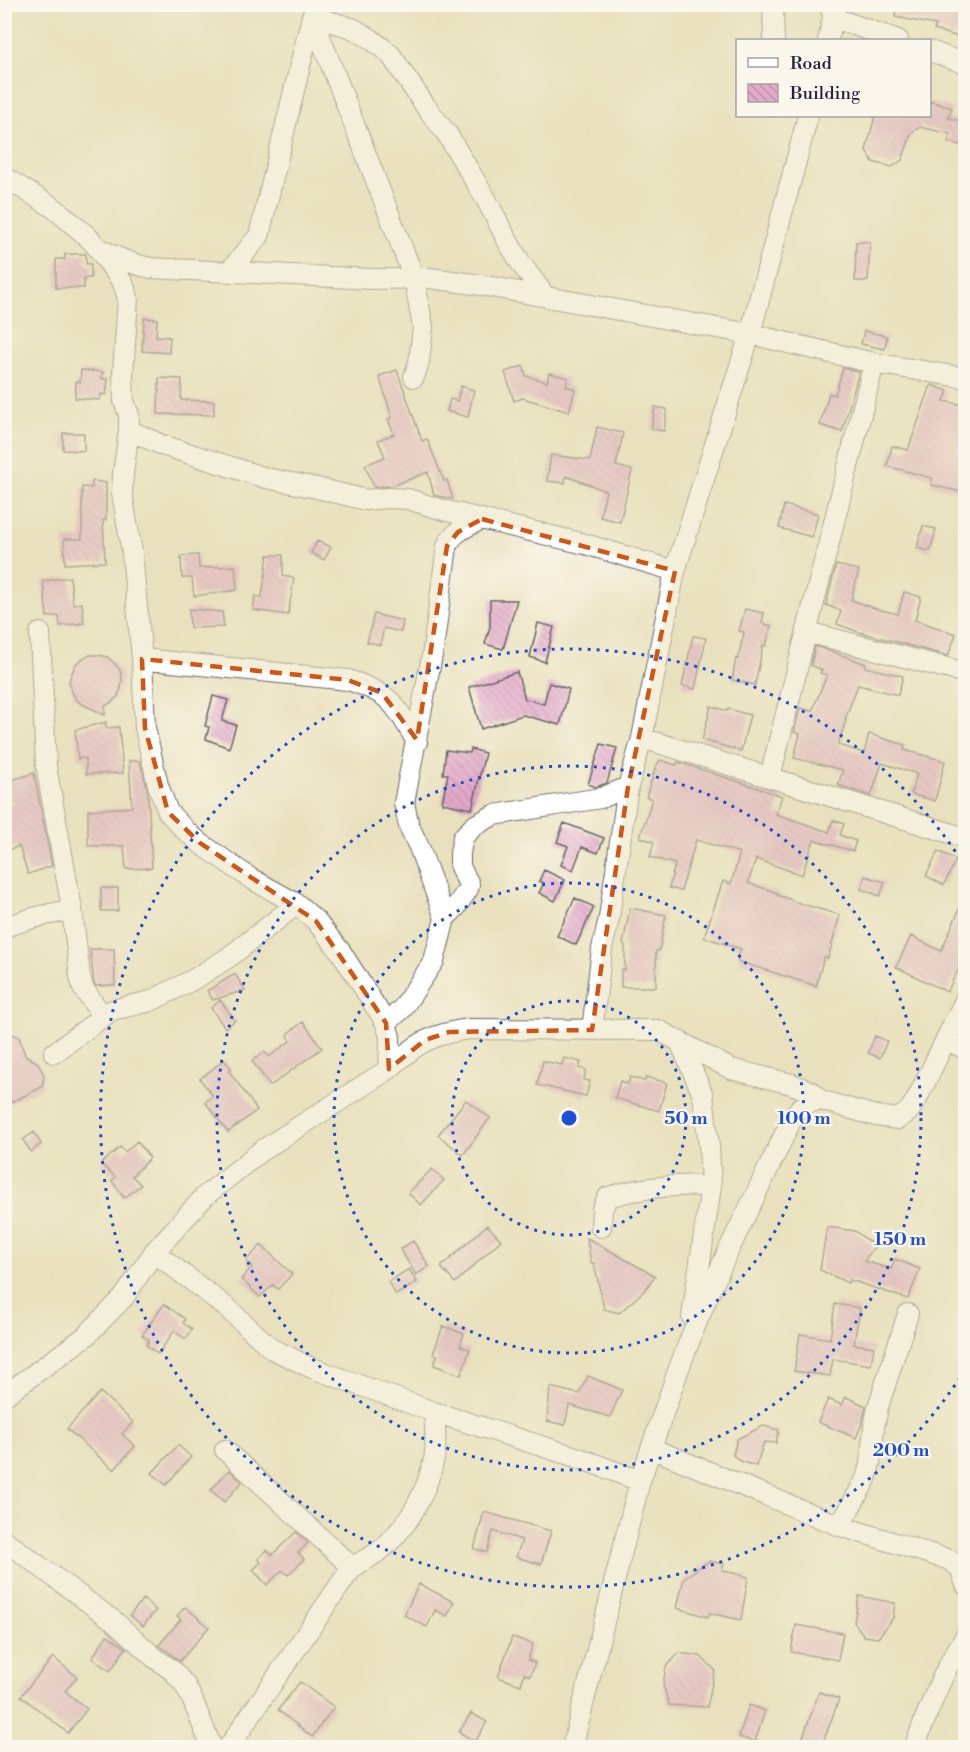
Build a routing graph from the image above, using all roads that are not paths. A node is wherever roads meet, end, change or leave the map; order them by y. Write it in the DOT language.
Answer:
graph roads {
  1 [pos="773,4"];
  2 [pos="833,9"];
  3 [pos="310,10"];
  4 [pos="774,39"];
  5 [pos="828,39"];
  6 [pos="896,39"];
  7 [pos="931,51"];
  8 [pos="966,64"];
  9 [pos="803,120"];
  10 [pos="4,177"];
  11 [pos="97,247"];
  12 [pos="229,272"];
  13 [pos="414,278"];
  14 [pos="545,296"];
  15 [pos="750,334"];
  16 [pos="873,363"];
  17 [pos="414,377"];
  18 [pos="966,378"];
  19 [pos="129,430"];
  20 [pos="482,519"];
  21 [pos="675,571"];
  22 [pos="807,632"];
  23 [pos="40,633"];
  24 [pos="142,659"];
  25 [pos="966,673"];
  26 [pos="642,738"];
  27 [pos="417,742"];
  28 [pos="770,777"];
  29 [pos="628,787"];
  30 [pos="966,838"];
  31 [pos="297,904"];
  32 [pos="72,909"];
  33 [pos="445,918"];
  34 [pos="4,927"];
  35 [pos="966,998"];
  36 [pos="103,1017"];
  37 [pos="386,1023"];
  38 [pos="592,1030"];
  39 [pos="946,1041"];
  40 [pos="680,1042"];
  41 [pos="966,1049"];
  42 [pos="54,1053"];
  43 [pos="389,1068"];
  44 [pos="820,1100"];
  45 [pos="711,1186"];
  46 [pos="601,1227"];
  47 [pos="154,1252"];
  48 [pos="908,1314"];
  49 [pos="689,1341"];
  50 [pos="4,1396"];
  51 [pos="434,1412"];
  52 [pos="651,1448"];
  53 [pos="225,1450"];
  54 [pos="640,1481"];
  55 [pos="840,1526"];
  56 [pos="4,1540"];
  57 [pos="353,1568"];
  58 [pos="966,1585"];
  59 [pos="966,1636"];
  60 [pos="213,1748"];
  61 [pos="228,1748"];
  62 [pos="572,1748"];
  63 [pos="914,1748"];
  1 -- 4 [label="street"];
  2 -- 5 [label="street"];
  2 -- 6 [label="street"];
  3 -- 12 [label="street"];
  3 -- 13 [label="street"];
  3 -- 14 [label="street"];
  7 -- 8 [label="street"];
  9 -- 15 [label="street"];
  10 -- 11 [label="street"];
  11 -- 12 [label="street"];
  11 -- 19 [label="street"];
  12 -- 13 [label="street"];
  13 -- 14 [label="street"];
  13 -- 17 [label="street"];
  14 -- 15 [label="street"];
  15 -- 16 [label="street"];
  15 -- 21 [label="street"];
  16 -- 18 [label="street"];
  16 -- 22 [label="street"];
  19 -- 20 [label="street"];
  19 -- 24 [label="street"];
  20 -- 21 [label="street"];
  20 -- 27 [label="street"];
  21 -- 26 [label="street"];
  22 -- 25 [label="street"];
  22 -- 28 [label="street"];
  23 -- 32 [label="street"];
  24 -- 27 [label="street"];
  24 -- 31 [label="street"];
  26 -- 28 [label="street"];
  26 -- 29 [label="street"];
  27 -- 33 [label="street"];
  28 -- 30 [label="street"];
  29 -- 33 [label="street"];
  29 -- 38 [label="street"];
  31 -- 36 [label="street"];
  31 -- 37 [label="street"];
  32 -- 34 [label="street"];
  32 -- 36 [label="street"];
  33 -- 37 [label="street"];
  35 -- 39 [label="street"];
  36 -- 42 [label="street"];
  37 -- 43 [label="street"];
  38 -- 40 [label="street"];
  38 -- 43 [label="street"];
  39 -- 41 [label="street"];
  39 -- 44 [label="street"];
  40 -- 44 [label="street"];
  40 -- 45 [label="street"];
  43 -- 47 [label="street"];
  44 -- 49 [label="street"];
  45 -- 46 [label="street"];
  45 -- 49 [label="street"];
  47 -- 50 [label="street"];
  47 -- 51 [label="street"];
  48 -- 55 [label="street"];
  49 -- 52 [label="street"];
  51 -- 54 [label="street"];
  51 -- 57 [label="street"];
  52 -- 54 [label="street"];
  52 -- 55 [label="street"];
  53 -- 57 [label="street"];
  54 -- 62 [label="street"];
  55 -- 58 [label="street"];
  56 -- 60 [label="street"];
  57 -- 61 [label="street"];
  59 -- 63 [label="street"];
}
